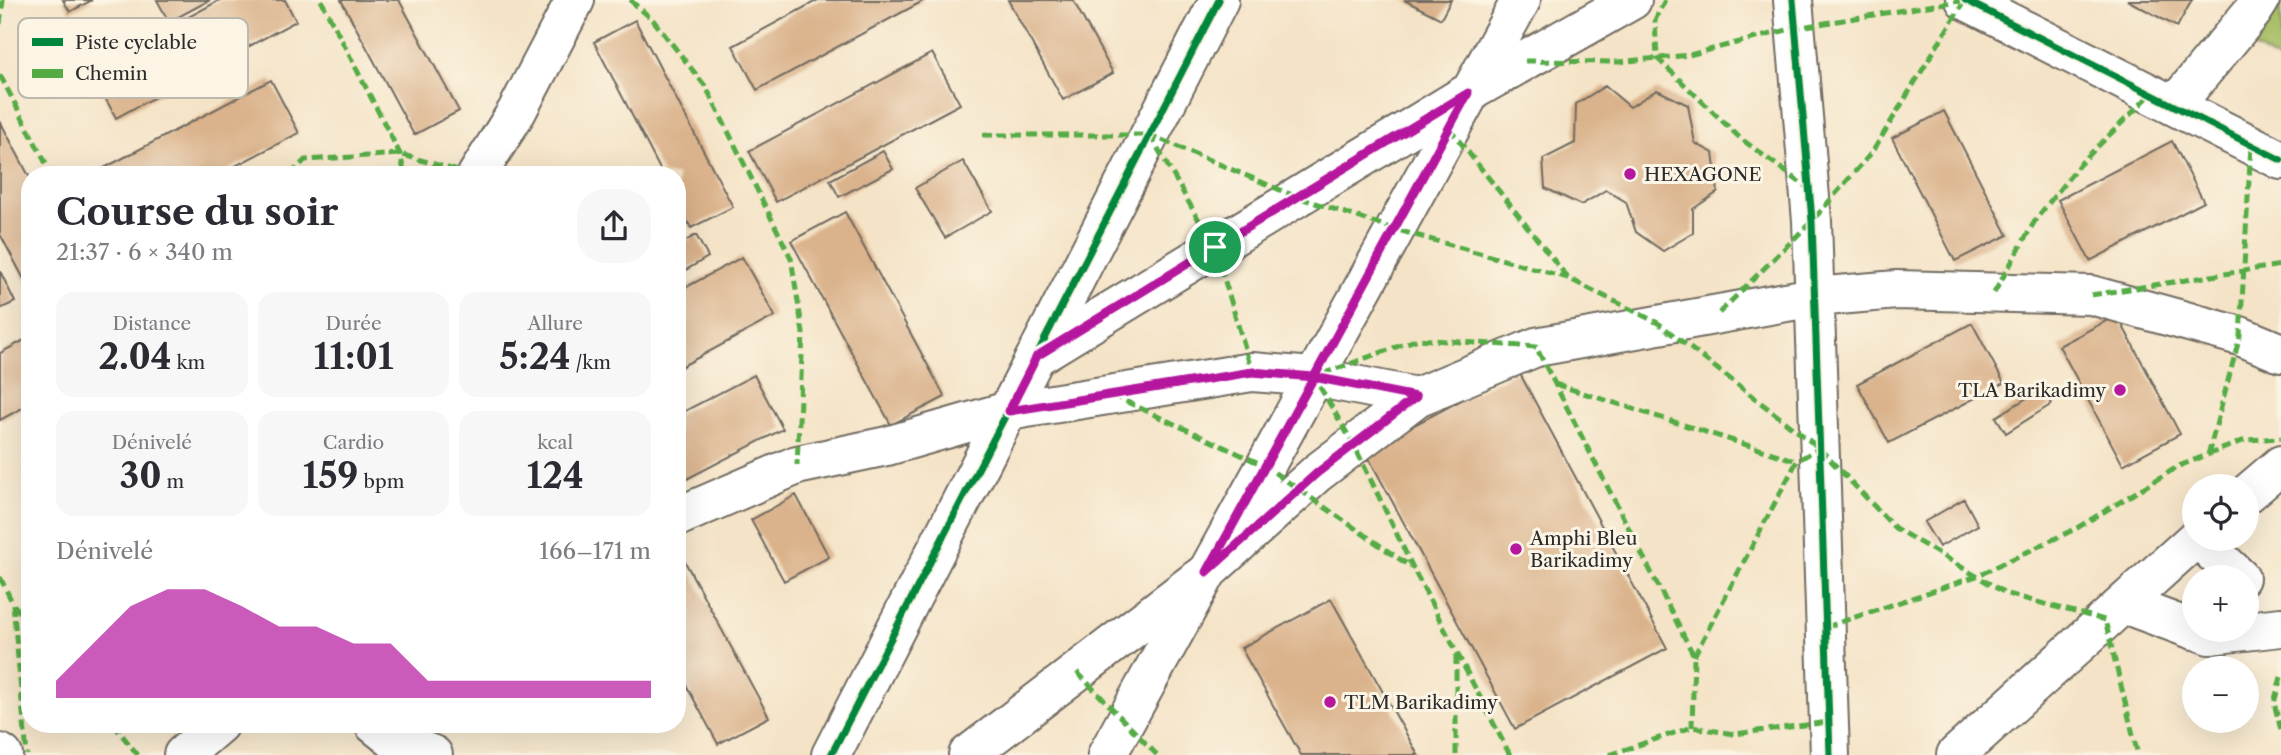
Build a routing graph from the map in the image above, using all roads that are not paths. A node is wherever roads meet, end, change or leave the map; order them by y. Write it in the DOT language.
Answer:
graph roads {
  1 [pos="575,0"];
  2 [pos="1219,0"];
  3 [pos="1521,0"];
  4 [pos="1632,0"];
  5 [pos="1793,0"];
  6 [pos="1965,0"];
  7 [pos="2260,0"];
  8 [pos="1468,93"];
  9 [pos="2174,106"];
  10 [pos="2281,160"];
  11 [pos="483,166"];
  12 [pos="1814,297"];
  13 [pos="2281,353"];
  14 [pos="1037,356"];
  15 [pos="1314,377"];
  16 [pos="1416,397"];
  17 [pos="1009,411"];
  18 [pos="2281,465"];
  19 [pos="2259,484"];
  20 [pos="686,513"];
  21 [pos="2184,551"];
  22 [pos="2210,551"];
  23 [pos="2226,565"];
  24 [pos="1207,572"];
  25 [pos="2259,595"];
  26 [pos="2124,604"];
  27 [pos="2281,615"];
  28 [pos="2182,625"];
  29 [pos="2281,627"];
  30 [pos="2259,629"];
  31 [pos="209,733"];
  32 [pos="385,733"];
  33 [pos="183,755"];
  34 [pos="433,755"];
  35 [pos="831,755"];
  36 [pos="968,755"];
  37 [pos="1107,755"];
  38 [pos="1830,755"];
  39 [pos="1956,755"];
  1 -- 11 [label="street"];
  2 -- 14 [label="street"];
  3 -- 8 [label="street"];
  4 -- 8 [label="street"];
  5 -- 12 [label="street"];
  6 -- 9 [label="street"];
  7 -- 9 [label="street"];
  8 -- 14 [label="street"];
  8 -- 15 [label="street"];
  9 -- 10 [label="street"];
  12 -- 13 [label="street"];
  12 -- 16 [label="street"];
  12 -- 38 [label="street"];
  14 -- 17 [label="street"];
  15 -- 16 [label="street"];
  15 -- 17 [label="street"];
  15 -- 24 [label="street"];
  16 -- 24 [label="street"];
  17 -- 20 [label="street"];
  17 -- 35 [label="street"];
  18 -- 19 [label="street"];
  21 -- 26 [label="street"];
  22 -- 23 [label="street"];
  24 -- 36 [label="street"];
  24 -- 37 [label="street"];
  25 -- 27 [label="street"];
  26 -- 28 [label="street"];
  26 -- 39 [label="street"];
  29 -- 30 [label="street"];
  31 -- 33 [label="street"];
  32 -- 34 [label="street"];
}
